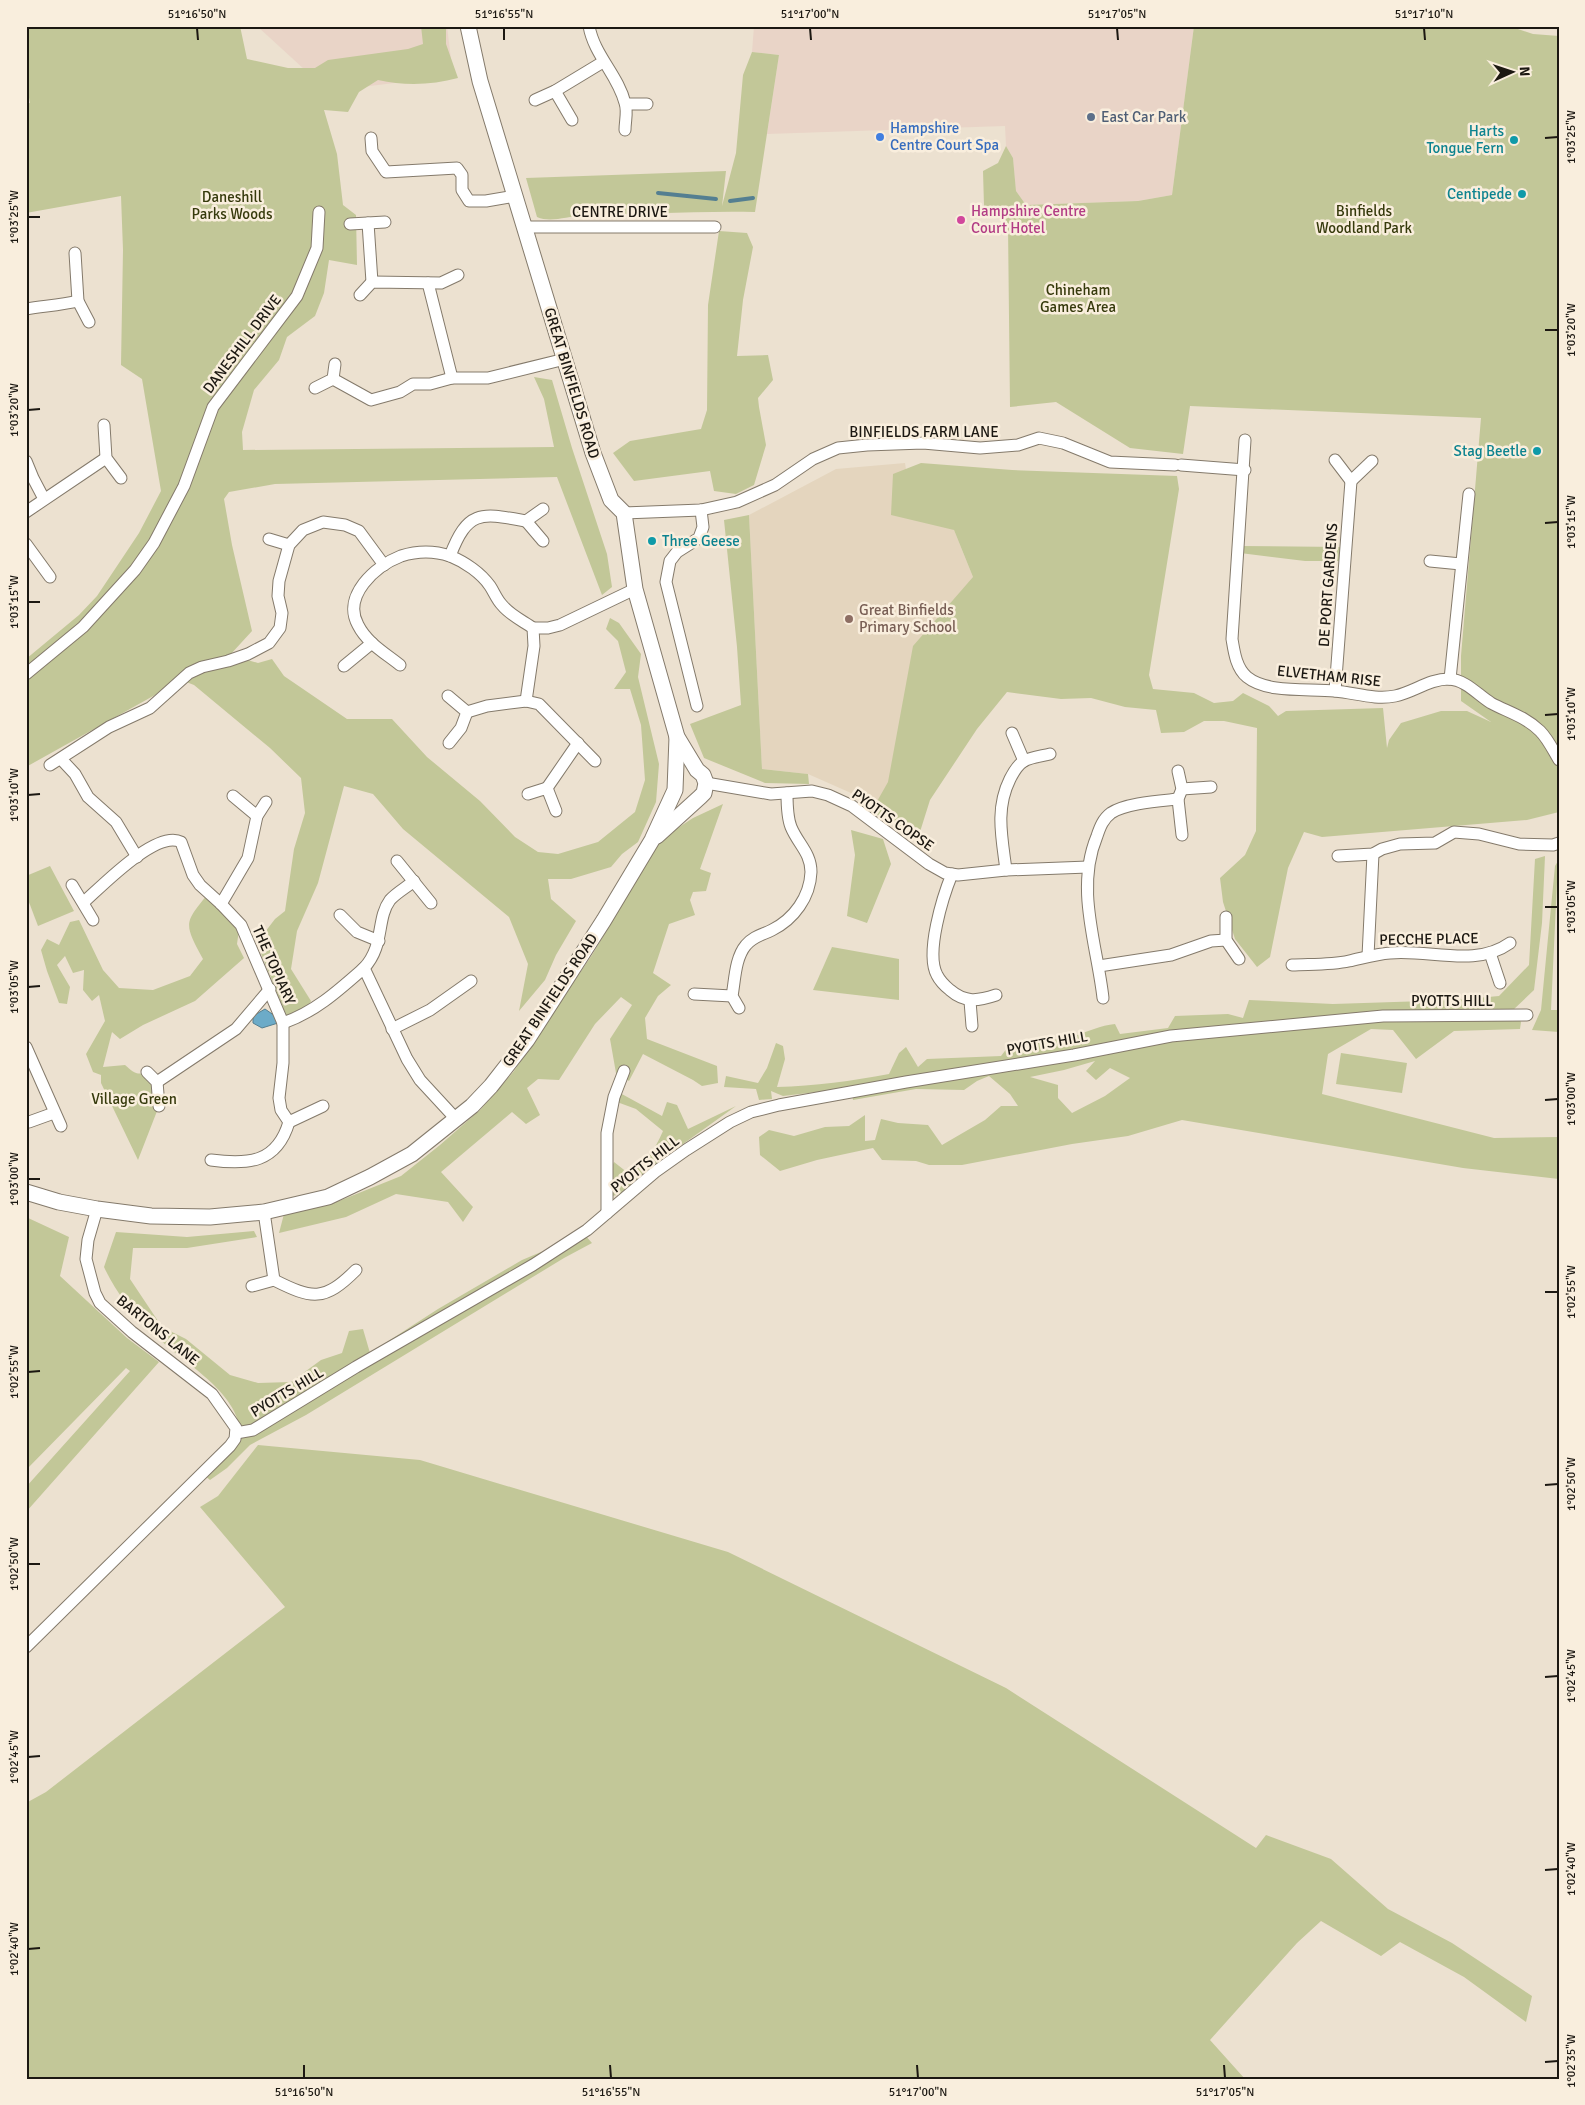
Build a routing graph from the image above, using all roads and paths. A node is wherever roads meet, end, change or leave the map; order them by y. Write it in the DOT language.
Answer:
graph roads {
  1 [pos="468,26"];
  2 [pos="589,26"];
  3 [pos="603,62"];
  4 [pos="555,91"];
  5 [pos="535,100"];
  6 [pos="626,104"];
  7 [pos="646,104"];
  8 [pos="572,120"];
  9 [pos="625,130"];
  10 [pos="371,138"];
  11 [pos="515,196"];
  12 [pos="319,212"];
  13 [pos="385,222"];
  14 [pos="368,223"];
  15 [pos="350,224"];
  16 [pos="525,227"];
  17 [pos="715,227"];
  18 [pos="75,254"];
  19 [pos="458,276"];
  20 [pos="372,282"];
  21 [pos="428,283"];
  22 [pos="360,294"];
  23 [pos="78,301"];
  24 [pos="26,310"];
  25 [pos="89,322"];
  26 [pos="565,359"];
  27 [pos="335,364"];
  28 [pos="452,378"];
  29 [pos="333,379"];
  30 [pos="316,388"];
  31 [pos="104,425"];
  32 [pos="1245,440"];
  33 [pos="106,458"];
  34 [pos="1334,460"];
  35 [pos="26,461"];
  36 [pos="1372,462"];
  37 [pos="1245,470"];
  38 [pos="121,478"];
  39 [pos="1351,481"];
  40 [pos="1469,494"];
  41 [pos="44,500"];
  42 [pos="543,509"];
  43 [pos="701,510"];
  44 [pos="26,512"];
  45 [pos="624,513"];
  46 [pos="526,521"];
  47 [pos="269,539"];
  48 [pos="543,541"];
  49 [pos="26,544"];
  50 [pos="289,545"];
  51 [pos="450,556"];
  52 [pos="1430,561"];
  53 [pos="1462,564"];
  54 [pos="384,565"];
  55 [pos="50,577"];
  56 [pos="635,589"];
  57 [pos="533,628"];
  58 [pos="372,643"];
  59 [pos="400,665"];
  60 [pos="344,666"];
  61 [pos="26,674"];
  62 [pos="1450,679"];
  63 [pos="1335,691"];
  64 [pos="448,696"];
  65 [pos="526,701"];
  66 [pos="697,706"];
  67 [pos="467,712"];
  68 [pos="1012,733"];
  69 [pos="677,737"];
  70 [pos="449,743"];
  71 [pos="578,743"];
  72 [pos="1050,754"];
  73 [pos="61,760"];
  74 [pos="1559,760"];
  75 [pos="595,761"];
  76 [pos="1024,761"];
  77 [pos="50,765"];
  78 [pos="697,770"];
  79 [pos="1178,771"];
  80 [pos="676,783"];
  81 [pos="1210,787"];
  82 [pos="547,788"];
  83 [pos="702,792"];
  84 [pos="787,793"];
  85 [pos="528,794"];
  86 [pos="1180,794"];
  87 [pos="233,796"];
  88 [pos="266,802"];
  89 [pos="556,811"];
  90 [pos="257,816"];
  91 [pos="1182,836"];
  92 [pos="652,840"];
  93 [pos="1559,843"];
  94 [pos="1373,854"];
  95 [pos="1338,856"];
  96 [pos="137,857"];
  97 [pos="397,861"];
  98 [pos="1088,867"];
  99 [pos="1006,870"];
  100 [pos="952,874"];
  101 [pos="414,881"];
  102 [pos="72,885"];
  103 [pos="84,902"];
  104 [pos="431,903"];
  105 [pos="221,904"];
  106 [pos="340,916"];
  107 [pos="1226,917"];
  108 [pos="93,920"];
  109 [pos="1226,940"];
  110 [pos="379,941"];
  111 [pos="1510,943"];
  112 [pos="1490,953"];
  113 [pos="1368,956"];
  114 [pos="1238,959"];
  115 [pos="1292,965"];
  116 [pos="1099,966"];
  117 [pos="364,968"];
  118 [pos="471,981"];
  119 [pos="1500,983"];
  120 [pos="270,989"];
  121 [pos="694,994"];
  122 [pos="996,995"];
  123 [pos="732,996"];
  124 [pos="1103,998"];
  125 [pos="970,1001"];
  126 [pos="739,1008"];
  127 [pos="1527,1015"];
  128 [pos="283,1023"];
  129 [pos="972,1026"];
  130 [pos="392,1029"];
  131 [pos="26,1047"];
  132 [pos="624,1071"];
  133 [pos="147,1072"];
  134 [pos="157,1082"];
  135 [pos="159,1106"];
  136 [pos="323,1106"];
  137 [pos="54,1113"];
  138 [pos="456,1119"];
  139 [pos="28,1122"];
  140 [pos="289,1122"];
  141 [pos="61,1126"];
  142 [pos="211,1160"];
  143 [pos="26,1192"];
  144 [pos="96,1209"];
  145 [pos="264,1212"];
  146 [pos="607,1214"];
  147 [pos="356,1270"];
  148 [pos="274,1280"];
  149 [pos="252,1286"];
  150 [pos="236,1433"];
  151 [pos="26,1647"];
  1 -- 11 [label="street, GREAT BINFIELDS ROAD"];
  2 -- 3 [label="street"];
  3 -- 4 [label="street"];
  3 -- 6 [label="street"];
  4 -- 5 [label="street"];
  4 -- 8 [label="street"];
  6 -- 7 [label="street"];
  6 -- 9 [label="street"];
  10 -- 11 [label="street"];
  11 -- 16 [label="street, GREAT BINFIELDS ROAD"];
  12 -- 61 [label="street, DANESHILL DRIVE"];
  13 -- 14 [label="street"];
  14 -- 15 [label="street"];
  14 -- 20 [label="street"];
  16 -- 17 [label="street, CENTRE DRIVE"];
  16 -- 26 [label="street, GREAT BINFIELDS ROAD"];
  18 -- 23 [label="street"];
  19 -- 21 [label="street"];
  20 -- 21 [label="street"];
  20 -- 22 [label="street"];
  21 -- 28 [label="street"];
  23 -- 24 [label="street"];
  23 -- 25 [label="street"];
  26 -- 28 [label="street"];
  26 -- 45 [label="street, GREAT BINFIELDS ROAD"];
  27 -- 29 [label="street"];
  28 -- 29 [label="street"];
  29 -- 30 [label="street"];
  31 -- 33 [label="street"];
  32 -- 37 [label="street, ELVETHAM RISE"];
  33 -- 38 [label="street"];
  33 -- 41 [label="street"];
  34 -- 39 [label="street"];
  35 -- 41 [label="street"];
  36 -- 39 [label="street"];
  37 -- 43 [label="street, BINFIELDS FARM LANE"];
  37 -- 63 [label="street, ELVETHAM RISE"];
  39 -- 63 [label="street, DE PORT GARDENS"];
  40 -- 53 [label="street"];
  41 -- 44 [label="street"];
  42 -- 46 [label="street"];
  43 -- 45 [label="street, BINFIELDS FARM LANE"];
  43 -- 66 [label="street"];
  45 -- 56 [label="street, GREAT BINFIELDS ROAD"];
  46 -- 48 [label="street"];
  46 -- 51 [label="street"];
  47 -- 50 [label="street"];
  49 -- 55 [label="street"];
  50 -- 54 [label="street"];
  50 -- 73 [label="street"];
  51 -- 54 [label="street"];
  51 -- 57 [label="street"];
  52 -- 53 [label="street"];
  53 -- 62 [label="street"];
  54 -- 58 [label="street"];
  56 -- 57 [label="street"];
  56 -- 69 [label="street, GREAT BINFIELDS ROAD"];
  57 -- 65 [label="street"];
  58 -- 59 [label="street"];
  58 -- 60 [label="street"];
  62 -- 63 [label="street, ELVETHAM RISE"];
  62 -- 74 [label="street"];
  64 -- 67 [label="street"];
  65 -- 67 [label="street"];
  65 -- 71 [label="street"];
  67 -- 70 [label="street"];
  68 -- 76 [label="street"];
  69 -- 78 [label="street, GREAT BINFIELDS ROAD"];
  69 -- 80 [label="street, GREAT BINFIELDS ROAD"];
  71 -- 75 [label="street"];
  71 -- 82 [label="street"];
  72 -- 76 [label="street"];
  73 -- 77 [label="street"];
  73 -- 96 [label="street"];
  76 -- 99 [label="street"];
  78 -- 80 [label="street"];
  78 -- 83 [label="street, GREAT BINFIELDS ROAD"];
  79 -- 86 [label="street"];
  80 -- 83 [label="street"];
  80 -- 92 [label="street, GREAT BINFIELDS ROAD"];
  81 -- 86 [label="street"];
  82 -- 85 [label="street"];
  82 -- 89 [label="street"];
  83 -- 84 [label="street, PYOTTS COPSE"];
  83 -- 92 [label="street, GREAT BINFIELDS ROAD"];
  84 -- 100 [label="street, PYOTTS COPSE"];
  84 -- 123 [label="street"];
  86 -- 91 [label="street"];
  86 -- 98 [label="street"];
  87 -- 90 [label="street"];
  88 -- 90 [label="street"];
  90 -- 105 [label="street"];
  92 -- 138 [label="street, GREAT BINFIELDS ROAD"];
  93 -- 94 [label="street"];
  94 -- 95 [label="street"];
  94 -- 113 [label="street, PECCHE PLACE"];
  96 -- 103 [label="street, THE TOPIARY"];
  96 -- 105 [label="street, THE TOPIARY"];
  97 -- 101 [label="street"];
  98 -- 99 [label="street, PYOTTS COPSE"];
  98 -- 116 [label="street"];
  99 -- 100 [label="street, PYOTTS COPSE"];
  100 -- 125 [label="street"];
  101 -- 104 [label="street"];
  101 -- 110 [label="street, THE TOPIARY"];
  102 -- 103 [label="street"];
  103 -- 108 [label="street"];
  105 -- 120 [label="street, THE TOPIARY"];
  106 -- 110 [label="street"];
  107 -- 109 [label="street"];
  109 -- 114 [label="street"];
  109 -- 116 [label="street"];
  110 -- 117 [label="street, THE TOPIARY"];
  111 -- 112 [label="street, PECCHE PLACE"];
  112 -- 113 [label="street, PECCHE PLACE"];
  112 -- 119 [label="street, PECCHE PLACE"];
  113 -- 115 [label="street, PECCHE PLACE"];
  116 -- 124 [label="street"];
  117 -- 128 [label="street, THE TOPIARY"];
  117 -- 130 [label="street"];
  118 -- 130 [label="street"];
  120 -- 128 [label="street, THE TOPIARY"];
  120 -- 134 [label="street"];
  121 -- 123 [label="street"];
  122 -- 125 [label="street"];
  123 -- 126 [label="street"];
  125 -- 129 [label="street"];
  127 -- 146 [label="street, PYOTTS HILL"];
  128 -- 140 [label="street"];
  130 -- 138 [label="street"];
  131 -- 137 [label="street"];
  132 -- 146 [label="street, PYOTTS HILL"];
  133 -- 134 [label="street"];
  134 -- 135 [label="street"];
  136 -- 140 [label="street"];
  137 -- 139 [label="street"];
  137 -- 141 [label="street"];
  138 -- 145 [label="street, GREAT BINFIELDS ROAD"];
  140 -- 142 [label="street"];
  143 -- 144 [label="street, GREAT BINFIELDS ROAD"];
  144 -- 145 [label="street, GREAT BINFIELDS ROAD"];
  144 -- 150 [label="street, BARTONS LANE"];
  145 -- 148 [label="street"];
  146 -- 150 [label="street, PYOTTS HILL"];
  147 -- 148 [label="street"];
  148 -- 149 [label="street"];
  150 -- 151 [label="street"];
}
